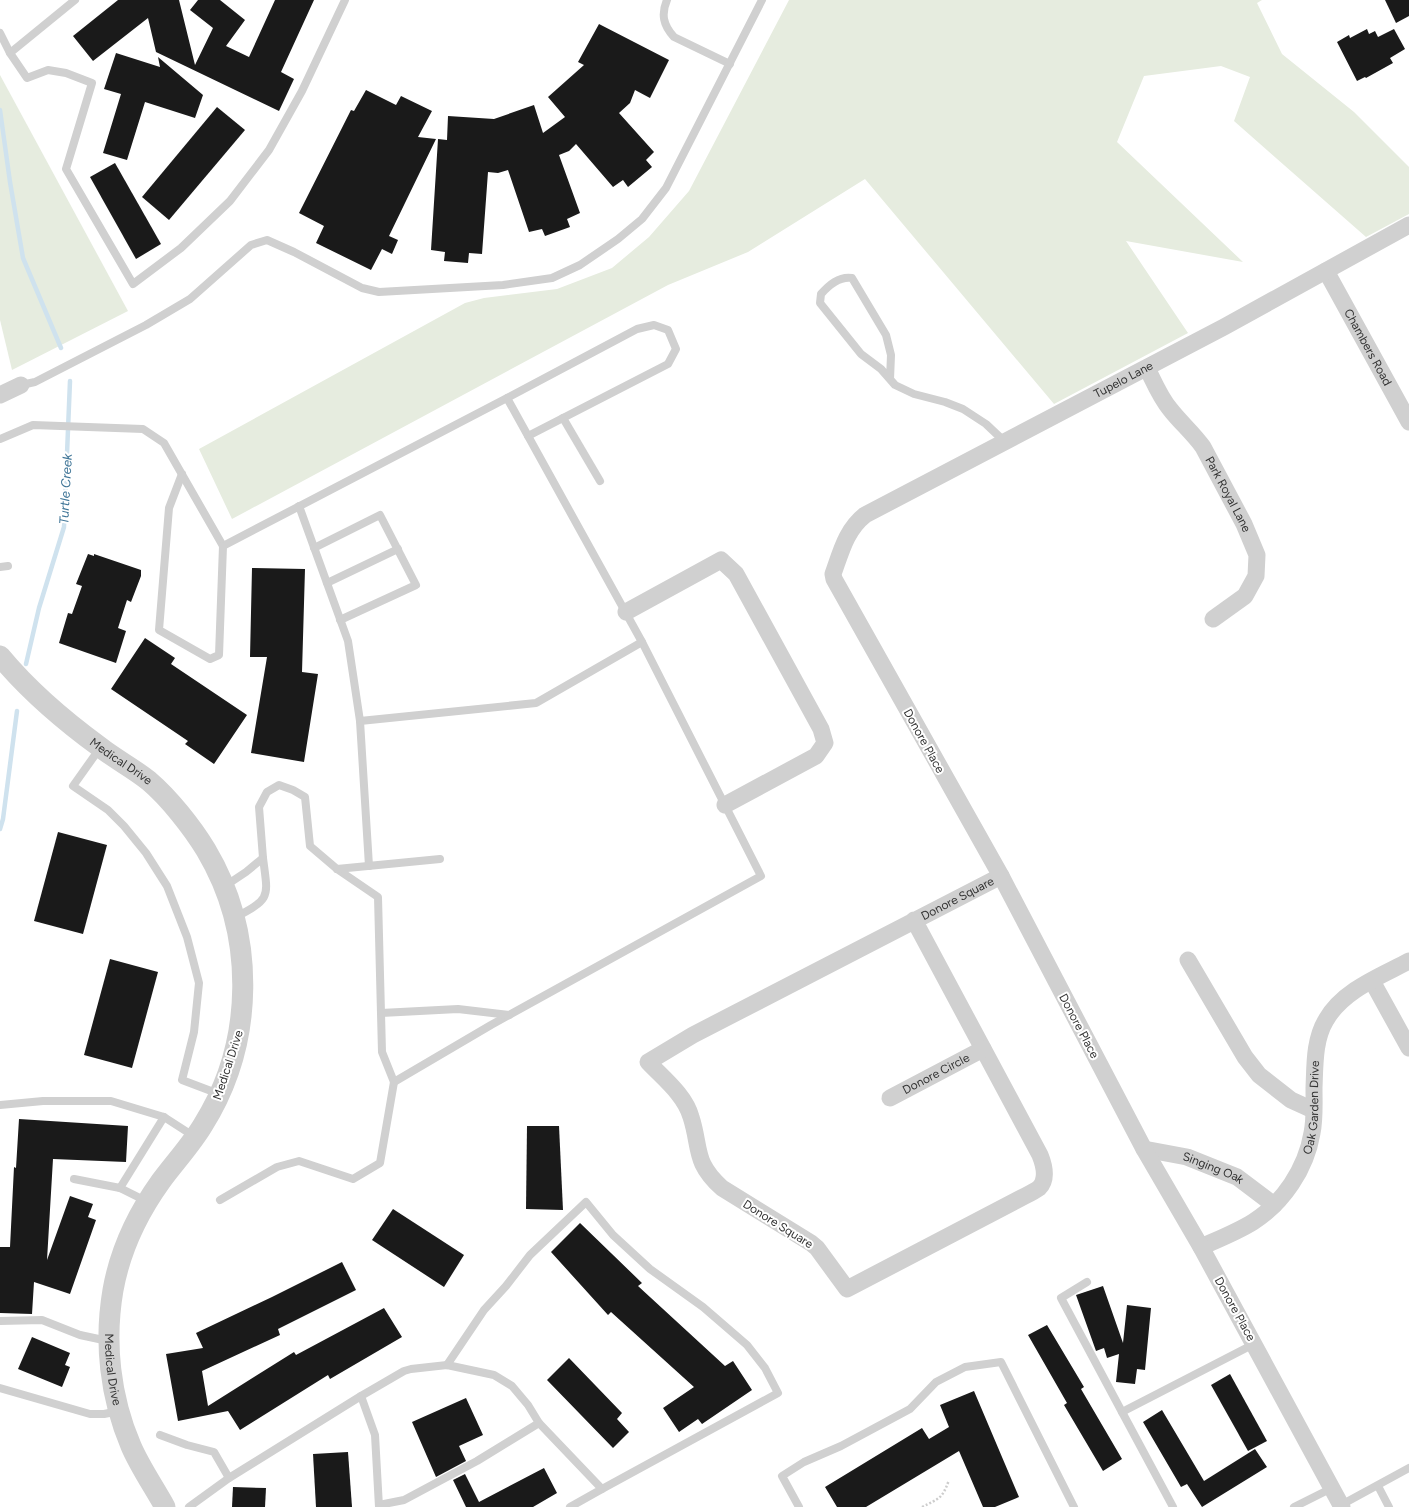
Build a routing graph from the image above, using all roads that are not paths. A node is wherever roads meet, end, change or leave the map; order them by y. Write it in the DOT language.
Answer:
graph roads {
  1 [pos="75,0"];
  2 [pos="344,0"];
  3 [pos="667,0"];
  4 [pos="762,0"];
  5 [pos="0,33"];
  6 [pos="10,53"];
  7 [pos="730,64"];
  8 [pos="1409,225"];
  9 [pos="1326,271"];
  10 [pos="1147,368"];
  11 [pos="890,379"];
  12 [pos="21,385"];
  13 [pos="0,395"];
  14 [pos="507,398"];
  15 [pos="563,418"];
  16 [pos="1409,422"];
  17 [pos="528,436"];
  18 [pos="0,439"];
  19 [pos="1006,442"];
  20 [pos="182,474"];
  21 [pos="600,481"];
  22 [pos="300,506"];
  23 [pos="845,542"];
  24 [pos="223,546"];
  25 [pos="314,548"];
  26 [pos="398,550"];
  27 [pos="327,583"];
  28 [pos="626,612"];
  29 [pos="1213,619"];
  30 [pos="340,620"];
  31 [pos="642,642"];
  32 [pos="0,656"];
  33 [pos="360,721"];
  34 [pos="100,747"];
  35 [pos="725,805"];
  36 [pos="263,858"];
  37 [pos="440,859"];
  38 [pos="369,866"];
  39 [pos="337,869"];
  40 [pos="1001,876"];
  41 [pos="224,887"];
  42 [pos="234,918"];
  43 [pos="914,920"];
  44 [pos="1188,960"];
  45 [pos="1409,961"];
  46 [pos="1372,981"];
  47 [pos="381,1013"];
  48 [pos="509,1015"];
  49 [pos="1409,1048"];
  50 [pos="983,1049"];
  51 [pos="394,1082"];
  52 [pos="220,1094"];
  53 [pos="890,1098"];
  54 [pos="0,1105"];
  55 [pos="1313,1110"];
  56 [pos="164,1117"];
  57 [pos="196,1137"];
  58 [pos="1144,1149"];
  59 [pos="74,1178"];
  60 [pos="120,1188"];
  61 [pos="220,1200"];
  62 [pos="147,1202"];
  63 [pos="1274,1205"];
  64 [pos="1201,1247"];
  65 [pos="1088,1282"];
  66 [pos="0,1321"];
  67 [pos="109,1341"];
  68 [pos="1254,1344"];
  69 [pos="446,1365"];
  70 [pos="0,1388"];
  71 [pos="361,1396"];
  72 [pos="119,1412"];
  73 [pos="1122,1412"];
  74 [pos="539,1423"];
  75 [pos="160,1435"];
  76 [pos="1409,1468"];
  77 [pos="230,1478"];
  78 [pos="1378,1486"];
  79 [pos="1332,1488"];
  80 [pos="602,1490"];
  81 [pos="379,1506"];
  82 [pos="1342,1506"];
  83 [pos="165,1507"];
  84 [pos="189,1507"];
  85 [pos="570,1507"];
  86 [pos="799,1507"];
  87 [pos="1074,1507"];
  88 [pos="1173,1507"];
  89 [pos="1294,1507"];
  90 [pos="1389,1507"];
  1 -- 6 [label="lane"];
  2 -- 6 [label="lane"];
  3 -- 7 [label="lane"];
  4 -- 7 [label="lane"];
  5 -- 6 [label="lane"];
  7 -- 12 [label="lane"];
  8 -- 9 [label="street, Tupelo Lane"];
  9 -- 10 [label="street, Tupelo Lane"];
  9 -- 16 [label="street, Chambers Road"];
  10 -- 19 [label="street, Tupelo Lane"];
  10 -- 29 [label="street, Park Royal Lane"];
  11 -- 11 [label="lane"];
  11 -- 19 [label="lane"];
  12 -- 13 [label="street"];
  14 -- 15 [label="lane"];
  14 -- 17 [label="lane"];
  14 -- 22 [label="lane"];
  15 -- 17 [label="lane"];
  15 -- 21 [label="lane"];
  17 -- 28 [label="lane"];
  18 -- 20 [label="lane"];
  19 -- 23 [label="street, Tupelo Lane"];
  20 -- 24 [label="lane"];
  20 -- 24 [label="lane"];
  22 -- 24 [label="lane"];
  22 -- 25 [label="lane"];
  23 -- 40 [label="street, Donore Place"];
  25 -- 26 [label="lane"];
  25 -- 27 [label="lane"];
  26 -- 27 [label="lane"];
  26 -- 30 [label="lane"];
  27 -- 30 [label="lane"];
  28 -- 31 [label="lane"];
  28 -- 35 [label="street"];
  30 -- 33 [label="lane"];
  31 -- 33 [label="lane"];
  31 -- 35 [label="lane"];
  32 -- 34 [label="street, Medical Drive"];
  33 -- 38 [label="lane"];
  34 -- 41 [label="street, Medical Drive"];
  34 -- 52 [label="lane"];
  35 -- 48 [label="lane"];
  36 -- 39 [label="lane"];
  36 -- 41 [label="lane"];
  36 -- 42 [label="lane"];
  37 -- 38 [label="lane"];
  38 -- 39 [label="lane"];
  39 -- 47 [label="lane"];
  40 -- 43 [label="street, Donore Square"];
  40 -- 58 [label="street, Donore Place"];
  41 -- 42 [label="street, Medical Drive"];
  42 -- 52 [label="street, Medical Drive"];
  43 -- 50 [label="street, Donore Square"];
  43 -- 50 [label="street, Donore Square"];
  44 -- 55 [label="street"];
  45 -- 46 [label="street, Oak Garden Drive"];
  46 -- 49 [label="street"];
  46 -- 55 [label="street, Oak Garden Drive"];
  47 -- 48 [label="lane"];
  47 -- 51 [label="lane"];
  48 -- 51 [label="lane"];
  50 -- 53 [label="street, Donore Circle"];
  51 -- 61 [label="lane"];
  52 -- 57 [label="street, Medical Drive"];
  54 -- 56 [label="lane"];
  55 -- 63 [label="street, Oak Garden Drive"];
  56 -- 57 [label="lane"];
  56 -- 60 [label="lane"];
  57 -- 62 [label="street, Medical Drive"];
  58 -- 63 [label="street, Singing Oak"];
  58 -- 64 [label="street, Donore Place"];
  59 -- 60 [label="lane"];
  60 -- 62 [label="lane"];
  62 -- 67 [label="street, Medical Drive"];
  63 -- 64 [label="street, Oak Garden Drive"];
  64 -- 68 [label="street, Donore Place"];
  65 -- 73 [label="lane"];
  66 -- 67 [label="lane"];
  67 -- 72 [label="street, Medical Drive"];
  68 -- 73 [label="lane"];
  68 -- 79 [label="street, Donore Place"];
  69 -- 71 [label="lane"];
  69 -- 74 [label="lane"];
  69 -- 80 [label="lane"];
  70 -- 72 [label="lane"];
  71 -- 77 [label="lane"];
  71 -- 81 [label="lane"];
  72 -- 83 [label="street, Medical Drive"];
  73 -- 88 [label="lane"];
  74 -- 80 [label="lane"];
  74 -- 81 [label="lane"];
  75 -- 77 [label="lane"];
  76 -- 78 [label="lane"];
  77 -- 84 [label="lane"];
  78 -- 82 [label="lane"];
  78 -- 90 [label="lane"];
  79 -- 82 [label="street, Donore Place"];
  79 -- 89 [label="lane"];
  80 -- 85 [label="lane"];
  86 -- 87 [label="lane"];
}
